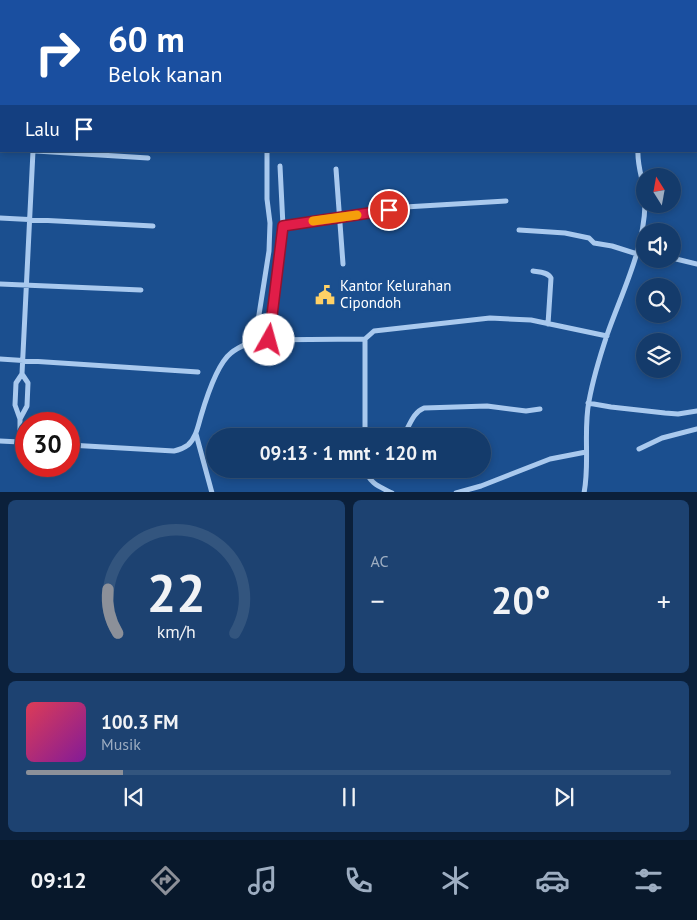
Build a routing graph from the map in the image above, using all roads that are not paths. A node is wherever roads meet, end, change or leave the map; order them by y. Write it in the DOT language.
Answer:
graph roads {
  1 [pos="34,152"];
  2 [pos="50,152"];
  3 [pos="267,152"];
  4 [pos="638,152"];
  5 [pos="148,158"];
  6 [pos="280,166"];
  7 [pos="638,168"];
  8 [pos="336,169"];
  9 [pos="506,201"];
  10 [pos="0,218"];
  11 [pos="340,218"];
  12 [pos="29,219"];
  13 [pos="152,226"];
  14 [pos="283,226"];
  15 [pos="519,230"];
  16 [pos="636,252"];
  17 [pos="636,255"];
  18 [pos="681,260"];
  19 [pos="343,264"];
  20 [pos="697,264"];
  21 [pos="533,271"];
  22 [pos="0,284"];
  23 [pos="26,285"];
  24 [pos="141,290"];
  25 [pos="548,324"];
  26 [pos="607,336"];
  27 [pos="365,339"];
  28 [pos="255,340"];
  29 [pos="269,340"];
  30 [pos="0,359"];
  31 [pos="22,360"];
  32 [pos="198,372"];
  33 [pos="22,374"];
  34 [pos="588,403"];
  35 [pos="540,409"];
  36 [pos="697,411"];
  37 [pos="17,412"];
  38 [pos="24,412"];
  39 [pos="365,428"];
  40 [pos="407,428"];
  41 [pos="697,430"];
  42 [pos="196,433"];
  43 [pos="0,441"];
  44 [pos="15,442"];
  45 [pos="80,446"];
  46 [pos="639,449"];
  47 [pos="586,452"];
  48 [pos="369,478"];
  49 [pos="212,492"];
  50 [pos="392,492"];
  51 [pos="459,492"];
  52 [pos="584,492"];
  1 -- 12 [label="street"];
  2 -- 5 [label="street"];
  3 -- 28 [label="street"];
  4 -- 7 [label="street"];
  6 -- 14 [label="street"];
  8 -- 11 [label="street"];
  9 -- 11 [label="street"];
  10 -- 12 [label="street"];
  11 -- 14 [label="street"];
  11 -- 19 [label="street"];
  12 -- 13 [label="street"];
  12 -- 23 [label="street"];
  14 -- 29 [label="street"];
  15 -- 16 [label="street"];
  17 -- 26 [label="street"];
  18 -- 20 [label="street"];
  21 -- 25 [label="street"];
  22 -- 23 [label="street"];
  23 -- 24 [label="street"];
  23 -- 31 [label="street"];
  25 -- 26 [label="street"];
  25 -- 27 [label="street"];
  26 -- 34 [label="street"];
  27 -- 29 [label="street"];
  27 -- 39 [label="street"];
  28 -- 29 [label="street"];
  28 -- 42 [label="street"];
  30 -- 31 [label="street"];
  31 -- 32 [label="street"];
  31 -- 33 [label="street"];
  33 -- 37 [label="street"];
  33 -- 38 [label="street"];
  34 -- 36 [label="street"];
  34 -- 47 [label="street"];
  35 -- 40 [label="street"];
  41 -- 46 [label="street"];
  42 -- 45 [label="street"];
  42 -- 49 [label="street"];
  43 -- 44 [label="street"];
  47 -- 51 [label="street"];
  47 -- 52 [label="street"];
  48 -- 50 [label="street"];
}
